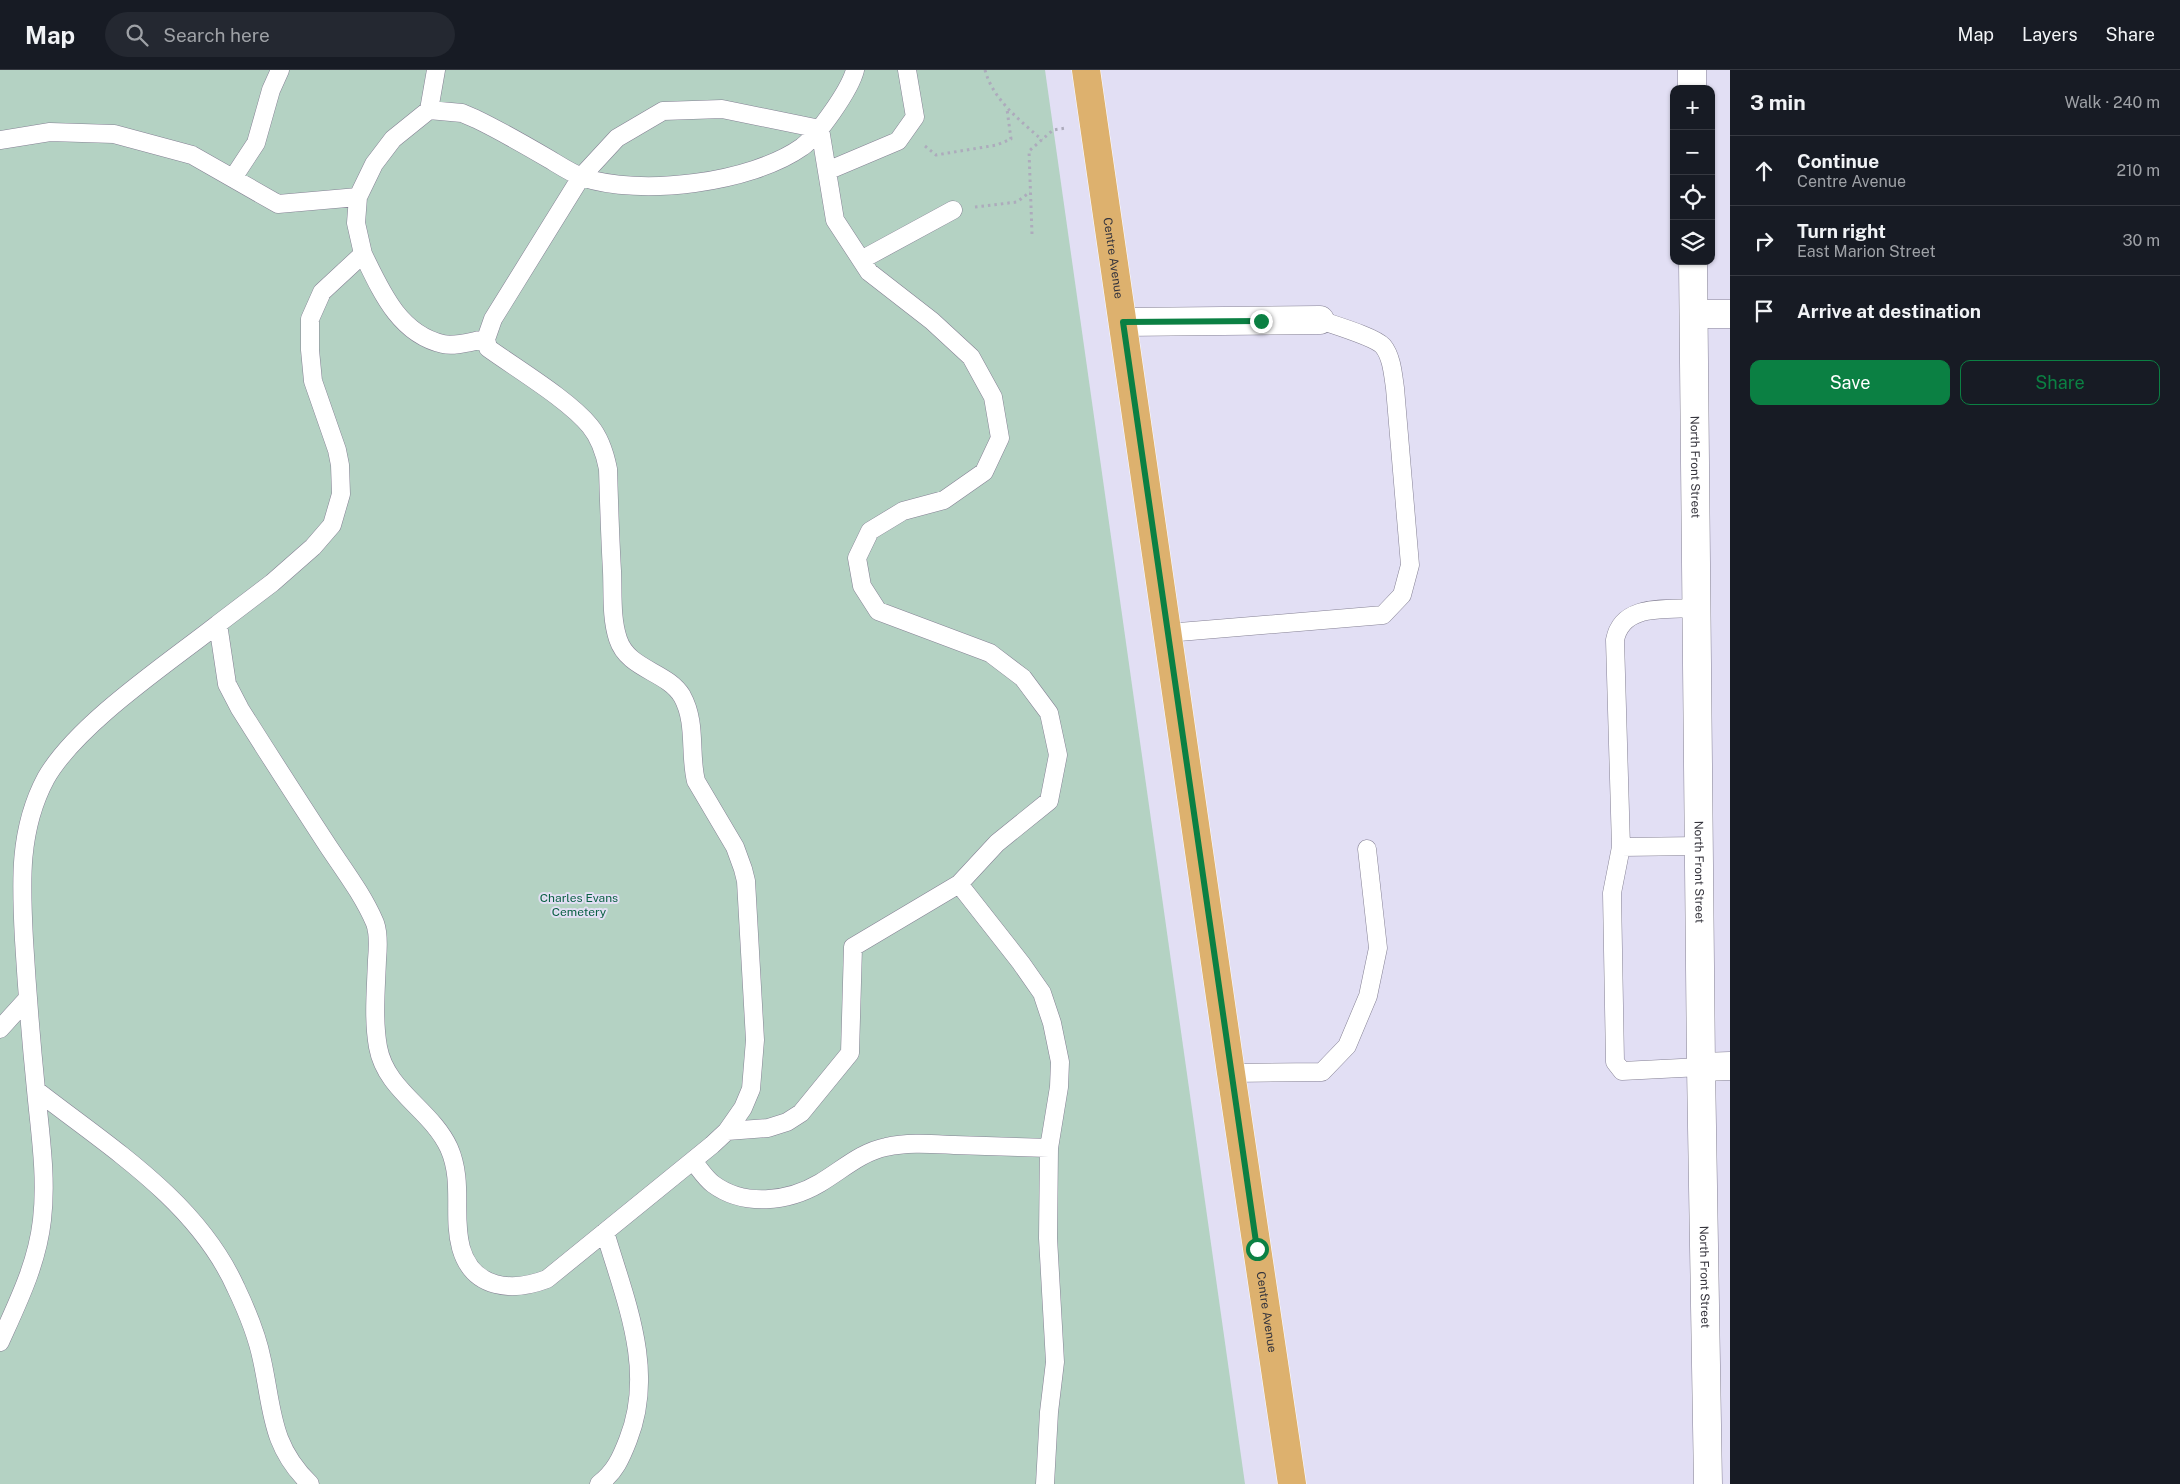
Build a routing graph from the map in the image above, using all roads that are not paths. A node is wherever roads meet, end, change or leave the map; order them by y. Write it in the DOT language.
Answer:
graph roads {
  1 [pos="280,70"];
  2 [pos="436,70"];
  3 [pos="855,70"];
  4 [pos="906,70"];
  5 [pos="1086,70"];
  6 [pos="1692,70"];
  7 [pos="1692,85"];
  8 [pos="429,110"];
  9 [pos="820,129"];
  10 [pos="0,140"];
  11 [pos="827,172"];
  12 [pos="581,177"];
  13 [pos="233,178"];
  14 [pos="358,198"];
  15 [pos="953,210"];
  16 [pos="363,254"];
  17 [pos="862,260"];
  18 [pos="1694,265"];
  19 [pos="1694,314"];
  20 [pos="1730,314"];
  21 [pos="1320,320"];
  22 [pos="1123,322"];
  23 [pos="486,340"];
  24 [pos="1696,608"];
  25 [pos="218,624"];
  26 [pos="1167,633"];
  27 [pos="1699,846"];
  28 [pos="1621,847"];
  29 [pos="1366,849"];
  30 [pos="959,884"];
  31 [pos="28,998"];
  32 [pos="0,1029"];
  33 [pos="1730,1066"];
  34 [pos="1700,1067"];
  35 [pos="1231,1073"];
  36 [pos="36,1090"];
  37 [pos="727,1130"];
  38 [pos="1049,1148"];
  39 [pos="692,1161"];
  40 [pos="605,1232"];
  41 [pos="0,1342"];
  42 [pos="310,1484"];
  43 [pos="600,1484"];
  44 [pos="1045,1484"];
  45 [pos="1292,1484"];
  46 [pos="1708,1484"];
  1 -- 13 [label="lane"];
  2 -- 8 [label="lane"];
  3 -- 9 [label="lane"];
  4 -- 11 [label="lane"];
  5 -- 22 [label="main road, Centre Avenue"];
  6 -- 7 [label="street"];
  8 -- 12 [label="lane"];
  8 -- 14 [label="lane"];
  9 -- 11 [label="lane"];
  9 -- 12 [label="lane"];
  9 -- 12 [label="lane"];
  10 -- 13 [label="lane"];
  11 -- 17 [label="lane"];
  12 -- 23 [label="lane"];
  13 -- 14 [label="lane"];
  14 -- 16 [label="lane"];
  15 -- 17 [label="lane"];
  16 -- 23 [label="lane"];
  16 -- 25 [label="lane"];
  17 -- 30 [label="lane"];
  18 -- 19 [label="street, North Front Street"];
  19 -- 20 [label="street"];
  19 -- 24 [label="street, North Front Street"];
  21 -- 22 [label="street"];
  21 -- 26 [label="lane"];
  22 -- 26 [label="main road, Centre Avenue"];
  23 -- 37 [label="lane"];
  24 -- 27 [label="street, North Front Street"];
  24 -- 28 [label="lane"];
  25 -- 31 [label="lane"];
  25 -- 40 [label="lane"];
  26 -- 35 [label="main road, Centre Avenue"];
  27 -- 28 [label="lane"];
  27 -- 34 [label="street, North Front Street"];
  28 -- 34 [label="lane"];
  29 -- 35 [label="lane"];
  30 -- 37 [label="lane"];
  30 -- 38 [label="lane"];
  31 -- 32 [label="lane"];
  31 -- 36 [label="lane"];
  33 -- 34 [label="street"];
  34 -- 46 [label="street, North Front Street"];
  35 -- 45 [label="main road, Centre Avenue"];
  36 -- 41 [label="lane"];
  36 -- 42 [label="lane"];
  37 -- 39 [label="lane"];
  38 -- 39 [label="lane"];
  38 -- 44 [label="lane"];
  39 -- 40 [label="lane"];
  40 -- 43 [label="lane"];
}
